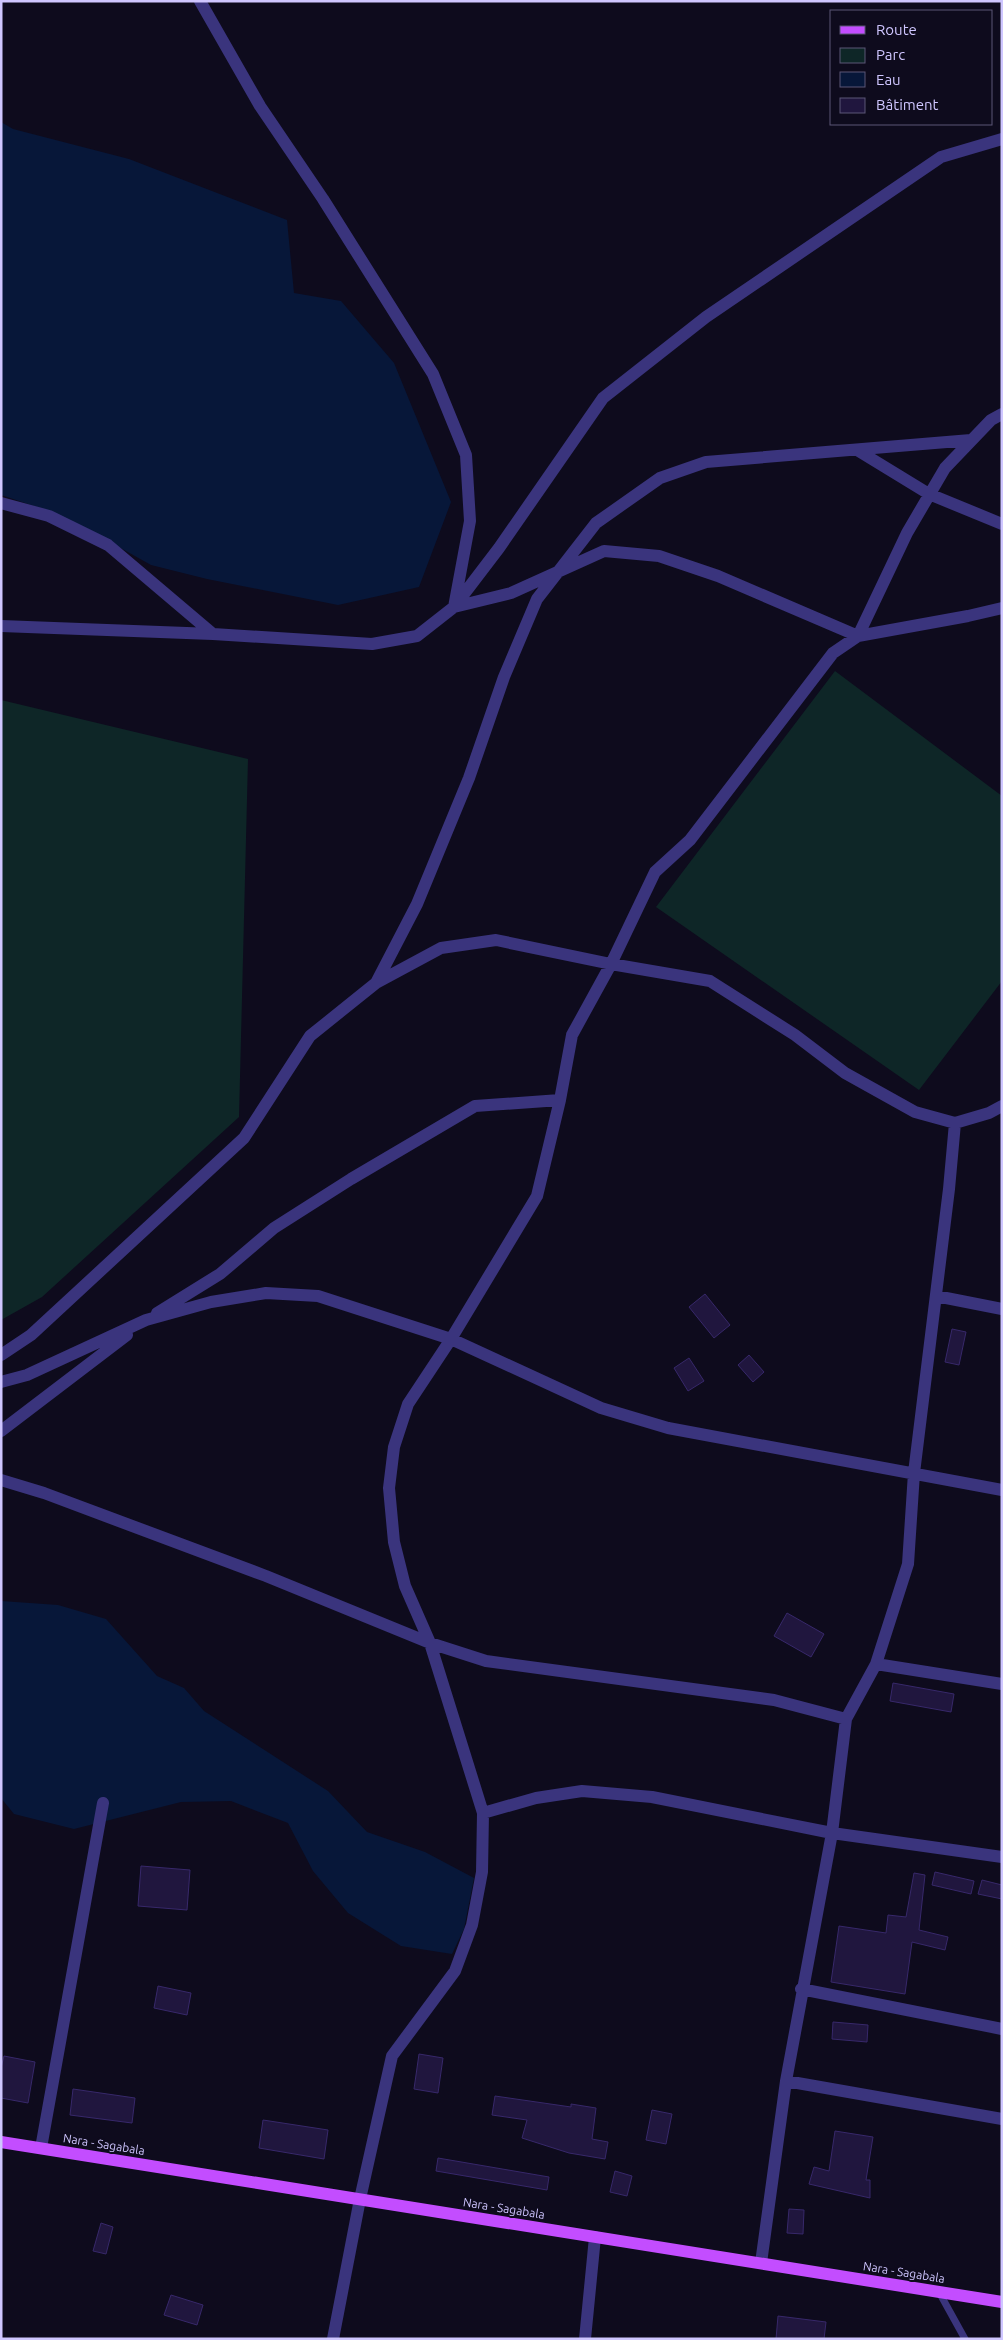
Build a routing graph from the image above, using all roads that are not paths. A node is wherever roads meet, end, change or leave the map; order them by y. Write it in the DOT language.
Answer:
graph roads {
  1 [pos="200,1"];
  2 [pos="1002,140"];
  3 [pos="1002,414"];
  4 [pos="971,440"];
  5 [pos="857,450"];
  6 [pos="930,494"];
  7 [pos="1,503"];
  8 [pos="1002,524"];
  9 [pos="559,571"];
  10 [pos="454,607"];
  11 [pos="1002,608"];
  12 [pos="1,626"];
  13 [pos="214,634"];
  14 [pos="858,636"];
  15 [pos="611,964"];
  16 [pos="376,983"];
  17 [pos="560,1100"];
  18 [pos="1002,1106"];
  19 [pos="954,1123"];
  20 [pos="936,1296"];
  21 [pos="1002,1309"];
  22 [pos="146,1320"];
  23 [pos="451,1339"];
  24 [pos="1,1355"];
  25 [pos="1,1382"];
  26 [pos="1,1431"];
  27 [pos="914,1473"];
  28 [pos="1,1480"];
  29 [pos="1002,1490"];
  30 [pos="430,1643"];
  31 [pos="876,1664"];
  32 [pos="1002,1684"];
  33 [pos="846,1719"];
  34 [pos="103,1803"];
  35 [pos="483,1813"];
  36 [pos="832,1833"];
  37 [pos="1002,1857"];
  38 [pos="802,1989"];
  39 [pos="1002,2029"];
  40 [pos="786,2081"];
  41 [pos="1002,2120"];
  42 [pos="1,2142"];
  43 [pos="41,2148"];
  44 [pos="360,2199"];
  45 [pos="595,2237"];
  46 [pos="761,2263"];
  47 [pos="939,2292"];
  48 [pos="1002,2302"];
  49 [pos="333,2339"];
  50 [pos="585,2339"];
  51 [pos="965,2339"];
  1 -- 10 [label="street"];
  2 -- 10 [label="street"];
  3 -- 4 [label="street"];
  4 -- 5 [label="street"];
  4 -- 6 [label="street"];
  5 -- 6 [label="street"];
  5 -- 9 [label="street"];
  6 -- 8 [label="street"];
  6 -- 14 [label="street"];
  7 -- 13 [label="street"];
  9 -- 10 [label="street"];
  9 -- 14 [label="street"];
  9 -- 16 [label="street"];
  10 -- 13 [label="street"];
  11 -- 14 [label="street"];
  12 -- 13 [label="street"];
  14 -- 15 [label="street"];
  15 -- 16 [label="street"];
  15 -- 17 [label="street"];
  15 -- 19 [label="street"];
  16 -- 24 [label="street"];
  17 -- 22 [label="street"];
  17 -- 23 [label="street"];
  18 -- 19 [label="street"];
  19 -- 20 [label="street"];
  20 -- 21 [label="street"];
  20 -- 27 [label="street"];
  22 -- 23 [label="street"];
  22 -- 25 [label="street"];
  22 -- 26 [label="street"];
  23 -- 27 [label="street"];
  23 -- 30 [label="street"];
  27 -- 29 [label="street"];
  27 -- 31 [label="street"];
  28 -- 30 [label="street"];
  30 -- 33 [label="street"];
  30 -- 35 [label="street"];
  31 -- 32 [label="street"];
  31 -- 33 [label="street"];
  33 -- 36 [label="street"];
  34 -- 43 [label="street"];
  35 -- 36 [label="street"];
  35 -- 44 [label="street"];
  36 -- 37 [label="street"];
  36 -- 38 [label="street"];
  38 -- 39 [label="street"];
  38 -- 40 [label="street"];
  40 -- 41 [label="street"];
  40 -- 46 [label="street"];
  42 -- 43 [label="main road, Nara - Sagabala"];
  43 -- 44 [label="main road, Nara - Sagabala"];
  44 -- 45 [label="main road, Nara - Sagabala"];
  44 -- 49 [label="street"];
  45 -- 46 [label="main road, Nara - Sagabala"];
  45 -- 50 [label="street"];
  46 -- 47 [label="main road, Nara - Sagabala"];
  47 -- 48 [label="main road, Nara - Sagabala"];
  47 -- 51 [label="lane"];
}
